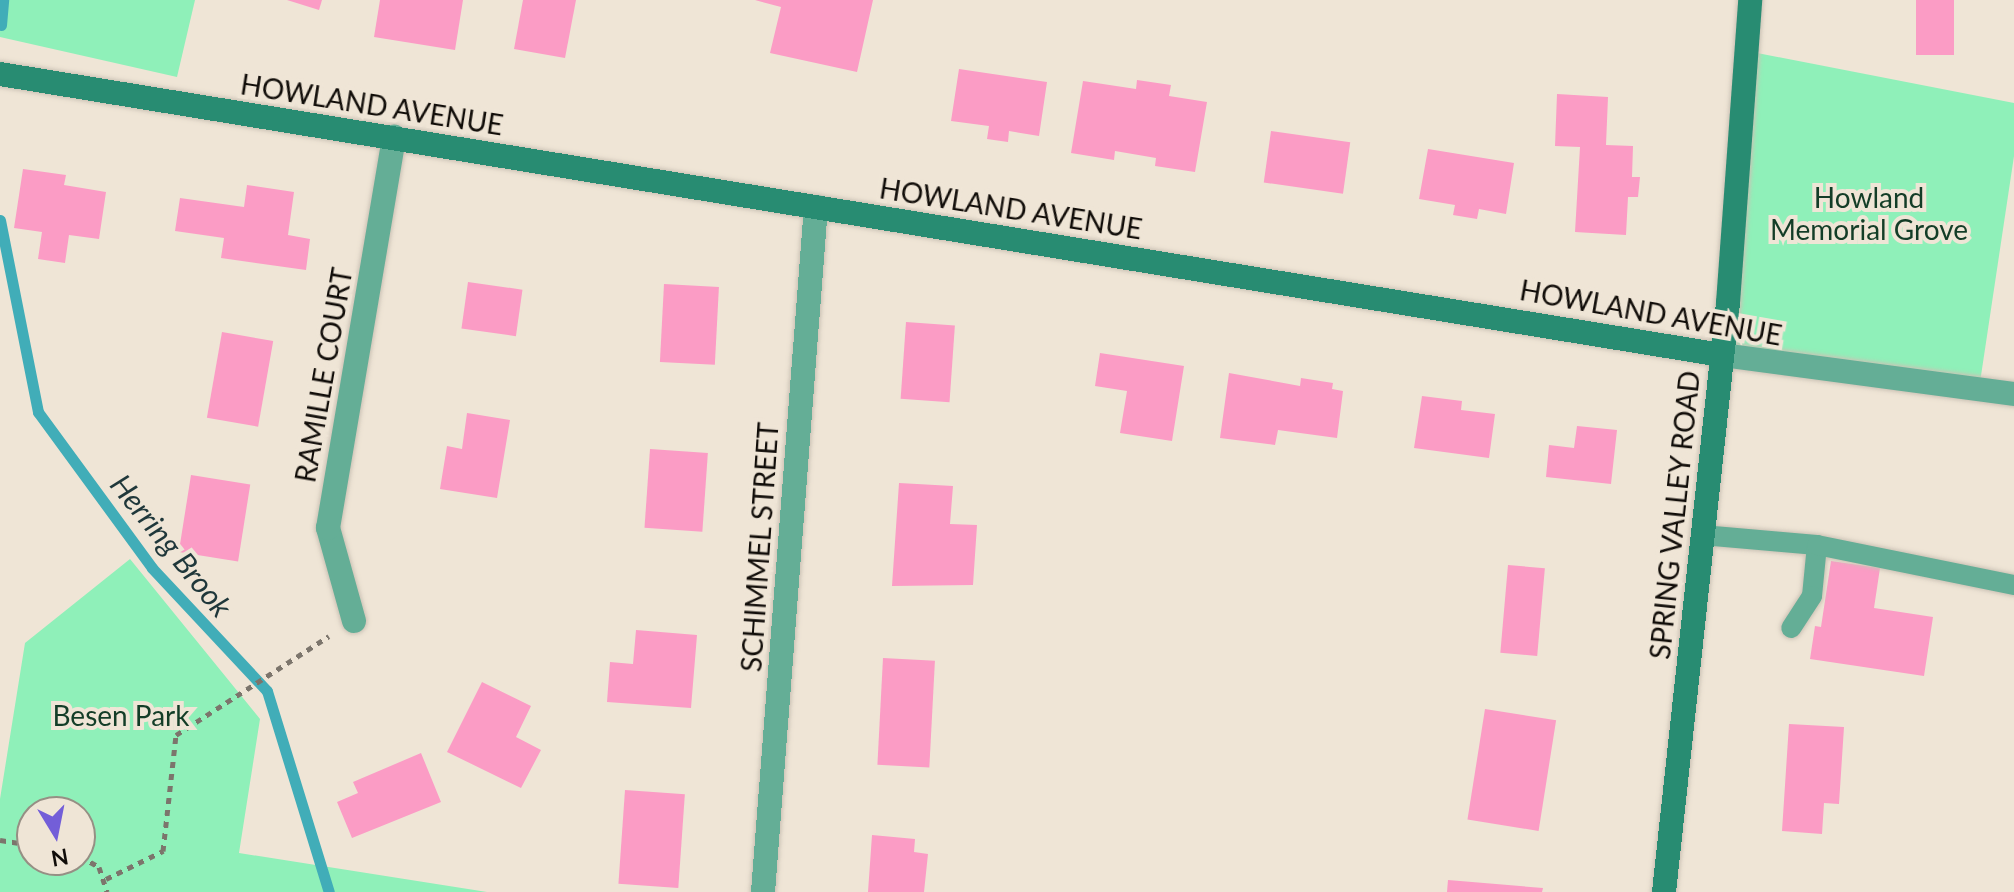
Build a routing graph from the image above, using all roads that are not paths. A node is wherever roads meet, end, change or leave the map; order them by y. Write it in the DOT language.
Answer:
graph roads {
  1 [pos="1750,0"];
  2 [pos="0,74"];
  3 [pos="394,137"];
  4 [pos="816,207"];
  5 [pos="1722,355"];
  6 [pos="2014,394"];
  7 [pos="1702,535"];
  8 [pos="1817,545"];
  9 [pos="2014,585"];
  10 [pos="354,621"];
  11 [pos="1791,628"];
  12 [pos="763,892"];
  13 [pos="1664,892"];
  1 -- 5 [label="street, SPRING VALLEY ROAD"];
  2 -- 3 [label="street, HOWLAND AVENUE"];
  3 -- 4 [label="street, HOWLAND AVENUE"];
  3 -- 10 [label="street, RAMILLE COURT"];
  4 -- 5 [label="street, HOWLAND AVENUE"];
  4 -- 12 [label="street, SCHIMMEL STREET"];
  5 -- 6 [label="street, HOWLAND AVENUE"];
  5 -- 7 [label="street, SPRING VALLEY ROAD"];
  7 -- 8 [label="lane"];
  7 -- 13 [label="street, SPRING VALLEY ROAD"];
  8 -- 9 [label="lane"];
  8 -- 11 [label="lane"];
}
